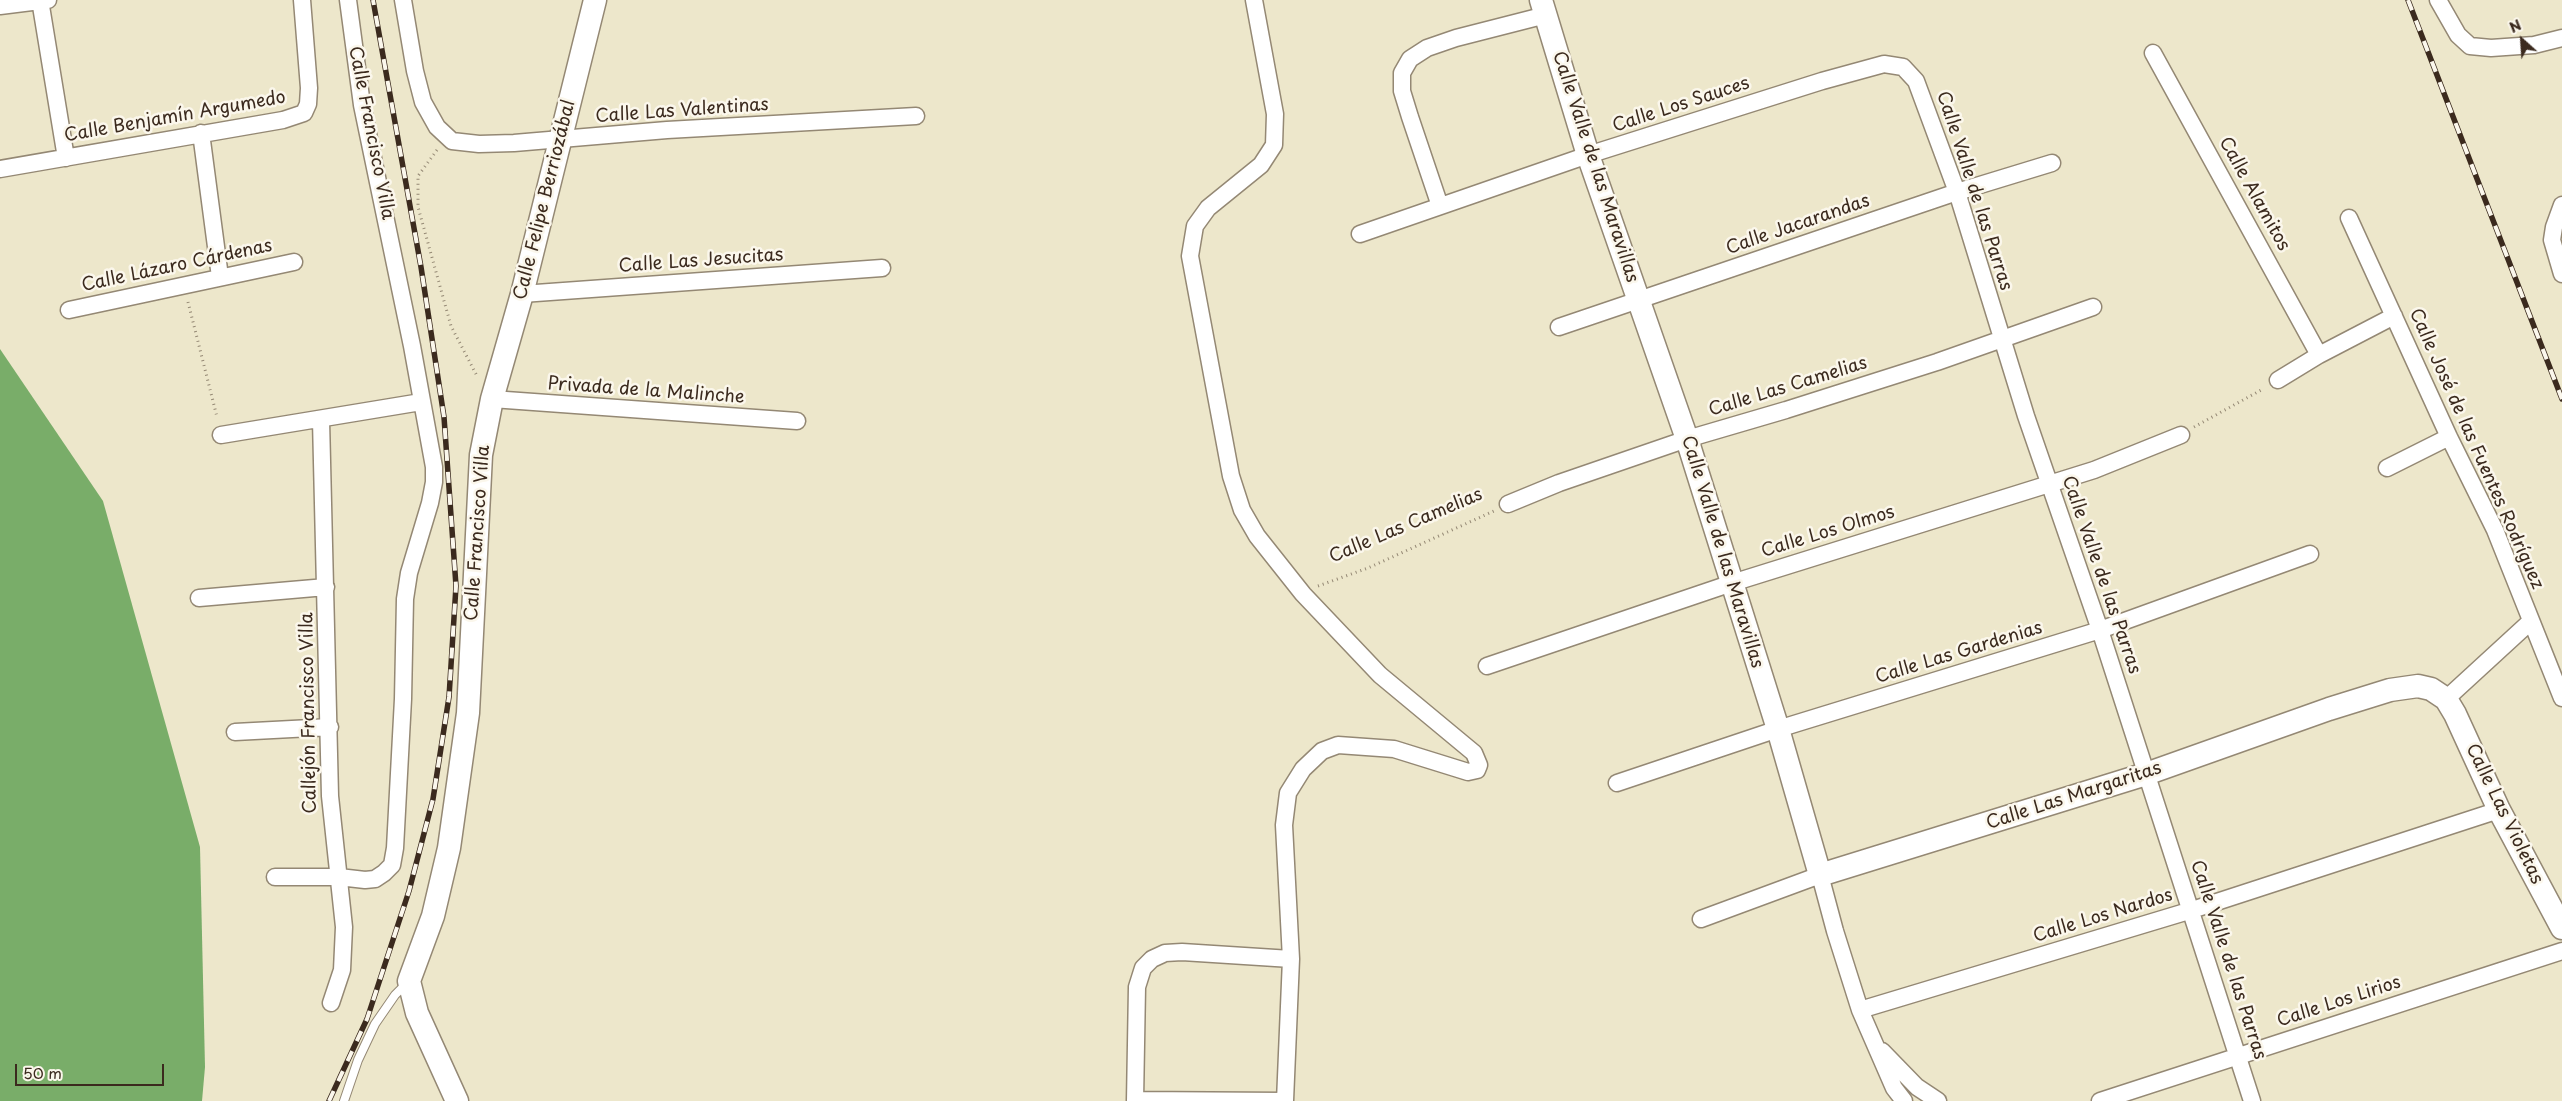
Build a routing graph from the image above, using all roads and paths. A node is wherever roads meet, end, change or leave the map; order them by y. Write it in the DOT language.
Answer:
graph roads {
  1 [pos="43,0"];
  2 [pos="302,0"];
  3 [pos="348,0"];
  4 [pos="404,0"];
  5 [pos="595,0"];
  6 [pos="1254,0"];
  7 [pos="2438,0"];
  8 [pos="0,6"];
  9 [pos="1543,8"];
  10 [pos="2562,38"];
  11 [pos="2153,53"];
  12 [pos="1903,67"];
  13 [pos="916,116"];
  14 [pos="201,133"];
  15 [pos="560,140"];
  16 [pos="452,141"];
  17 [pos="1588,155"];
  18 [pos="66,158"];
  19 [pos="2052,164"];
  20 [pos="0,169"];
  21 [pos="1956,192"];
  22 [pos="2562,205"];
  23 [pos="1440,206"];
  24 [pos="2349,218"];
  25 [pos="1360,234"];
  26 [pos="294,262"];
  27 [pos="882,268"];
  28 [pos="2562,274"];
  29 [pos="220,277"];
  30 [pos="184,285"];
  31 [pos="522,294"];
  32 [pos="1638,299"];
  33 [pos="2093,307"];
  34 [pos="69,310"];
  35 [pos="2394,316"];
  36 [pos="1559,328"];
  37 [pos="2002,338"];
  38 [pos="2319,355"];
  39 [pos="2278,380"];
  40 [pos="2257,394"];
  41 [pos="492,399"];
  42 [pos="421,402"];
  43 [pos="321,420"];
  44 [pos="797,421"];
  45 [pos="221,435"];
  46 [pos="2181,435"];
  47 [pos="2449,437"];
  48 [pos="1687,439"];
  49 [pos="2387,468"];
  50 [pos="2049,484"];
  51 [pos="1508,504"];
  52 [pos="2310,554"];
  53 [pos="1732,583"];
  54 [pos="326,587"];
  55 [pos="1303,594"];
  56 [pos="199,598"];
  57 [pos="2531,621"];
  58 [pos="2100,630"];
  59 [pos="1487,666"];
  60 [pos="2562,698"];
  61 [pos="2446,700"];
  62 [pos="330,727"];
  63 [pos="1778,729"];
  64 [pos="234,732"];
  65 [pos="2146,774"];
  66 [pos="1618,783"];
  67 [pos="2498,810"];
  68 [pos="1820,875"];
  69 [pos="275,877"];
  70 [pos="339,877"];
  71 [pos="2192,910"];
  72 [pos="1701,919"];
  73 [pos="2562,928"];
  74 [pos="2562,951"];
  75 [pos="1291,959"];
  76 [pos="410,981"];
  77 [pos="331,1003"];
  78 [pos="1860,1010"];
  79 [pos="1872,1041"];
  80 [pos="2238,1056"];
  81 [pos="1135,1100"];
  82 [pos="344,1101"];
  83 [pos="457,1101"];
  84 [pos="1285,1101"];
  85 [pos="1904,1101"];
  86 [pos="1938,1101"];
  87 [pos="2100,1101"];
  88 [pos="2252,1101"];
  1 -- 8 [label="street"];
  1 -- 18 [label="street"];
  2 -- 14 [label="street, Calle Benjamín Argumedo"];
  3 -- 42 [label="street, Calle Francisco Villa"];
  4 -- 16 [label="street"];
  5 -- 15 [label="street, Calle Felipe Berriozábal"];
  6 -- 55 [label="street"];
  7 -- 10 [label="street"];
  9 -- 17 [label="street, Calle Valle de las Maravillas"];
  9 -- 23 [label="street"];
  11 -- 38 [label="street, Calle Alamitos"];
  12 -- 17 [label="street, Calle Los Sauces"];
  12 -- 21 [label="street, Calle Valle de las Parras"];
  13 -- 15 [label="street, Calle Las Valentinas"];
  14 -- 18 [label="street, Calle Benjamín Argumedo"];
  14 -- 29 [label="street"];
  15 -- 16 [label="street, Calle Las Valentinas"];
  15 -- 31 [label="street, Calle Felipe Berriozábal"];
  16 -- 41 [label="path, Calle Francisco Villa"];
  17 -- 23 [label="street, Calle Los Sauces"];
  17 -- 32 [label="street, Calle Valle de las Maravillas"];
  18 -- 20 [label="street, Calle Benjamín Argumedo"];
  19 -- 21 [label="street, Calle Jacarandas"];
  21 -- 32 [label="street, Calle Jacarandas"];
  21 -- 37 [label="street, Calle Valle de las Parras"];
  22 -- 28 [label="street"];
  23 -- 25 [label="street, Calle Los Sauces"];
  24 -- 35 [label="street, Calle José de las Fuentes Rodríguez"];
  26 -- 29 [label="street, Calle Lázaro Cárdenas"];
  27 -- 31 [label="street, Calle Las Jesucitas"];
  29 -- 30 [label="street, Calle Lázaro Cárdenas"];
  30 -- 34 [label="street, Calle Lázaro Cárdenas"];
  30 -- 45 [label="path"];
  31 -- 41 [label="street, Calle Felipe Berriozábal"];
  32 -- 36 [label="street, Calle Jacarandas"];
  32 -- 48 [label="street, Calle Valle de las Maravillas"];
  33 -- 37 [label="street, Calle Las Camelias"];
  35 -- 38 [label="street"];
  35 -- 47 [label="street, Calle José de las Fuentes Rodríguez"];
  37 -- 48 [label="street, Calle Las Camelias"];
  37 -- 50 [label="street, Calle Valle de las Parras"];
  38 -- 39 [label="street"];
  40 -- 46 [label="path"];
  41 -- 44 [label="street, Privada de la Malinche"];
  41 -- 76 [label="street, Calle Francisco Villa"];
  42 -- 43 [label="street"];
  42 -- 70 [label="street, Calle Francisco Villa"];
  43 -- 45 [label="street"];
  43 -- 54 [label="street, Callejón Francisco Villa"];
  46 -- 50 [label="street, Calle Los Olmos"];
  47 -- 49 [label="street"];
  47 -- 57 [label="street, Calle José de las Fuentes Rodríguez"];
  48 -- 51 [label="street, Calle Las Camelias"];
  48 -- 53 [label="street, Calle Valle de las Maravillas"];
  50 -- 53 [label="street, Calle Los Olmos"];
  50 -- 58 [label="street, Calle Valle de las Parras"];
  51 -- 55 [label="path, Calle Las Camelias"];
  52 -- 58 [label="street, Calle Las Gardenias"];
  53 -- 59 [label="street, Calle Los Olmos"];
  53 -- 63 [label="street, Calle Valle de las Maravillas"];
  54 -- 56 [label="street"];
  54 -- 62 [label="street, Callejón Francisco Villa"];
  55 -- 75 [label="street"];
  57 -- 60 [label="street, Calle José de las Fuentes Rodríguez"];
  57 -- 61 [label="street"];
  58 -- 63 [label="street, Calle Las Gardenias"];
  58 -- 65 [label="street, Calle Valle de las Parras"];
  61 -- 65 [label="street, Calle Las Margaritas"];
  61 -- 67 [label="street, Calle Las Violetas"];
  62 -- 64 [label="street"];
  62 -- 70 [label="street, Callejón Francisco Villa"];
  63 -- 66 [label="street, Calle Las Gardenias"];
  63 -- 68 [label="street, Calle Valle de las Maravillas"];
  65 -- 68 [label="street, Calle Las Margaritas"];
  65 -- 71 [label="street, Calle Valle de las Parras"];
  67 -- 71 [label="street, Calle Los Nardos"];
  67 -- 73 [label="street, Calle Las Violetas"];
  68 -- 72 [label="street, Calle Las Margaritas"];
  68 -- 78 [label="street, Calle Valle de las Maravillas"];
  69 -- 70 [label="street"];
  70 -- 77 [label="street, Callejón Francisco Villa"];
  71 -- 78 [label="street, Calle Los Nardos"];
  71 -- 80 [label="street, Calle Valle de las Parras"];
  74 -- 80 [label="street, Calle Los Lirios"];
  75 -- 81 [label="street"];
  75 -- 84 [label="street"];
  76 -- 82 [label="lane"];
  76 -- 83 [label="street"];
  78 -- 79 [label="street, Calle Valle de las Maravillas"];
  79 -- 85 [label="street, Calle Valle de las Maravillas"];
  79 -- 86 [label="street"];
  80 -- 87 [label="street, Calle Los Lirios"];
  80 -- 88 [label="street, Calle Valle de las Parras"];
  81 -- 84 [label="street"];
}
